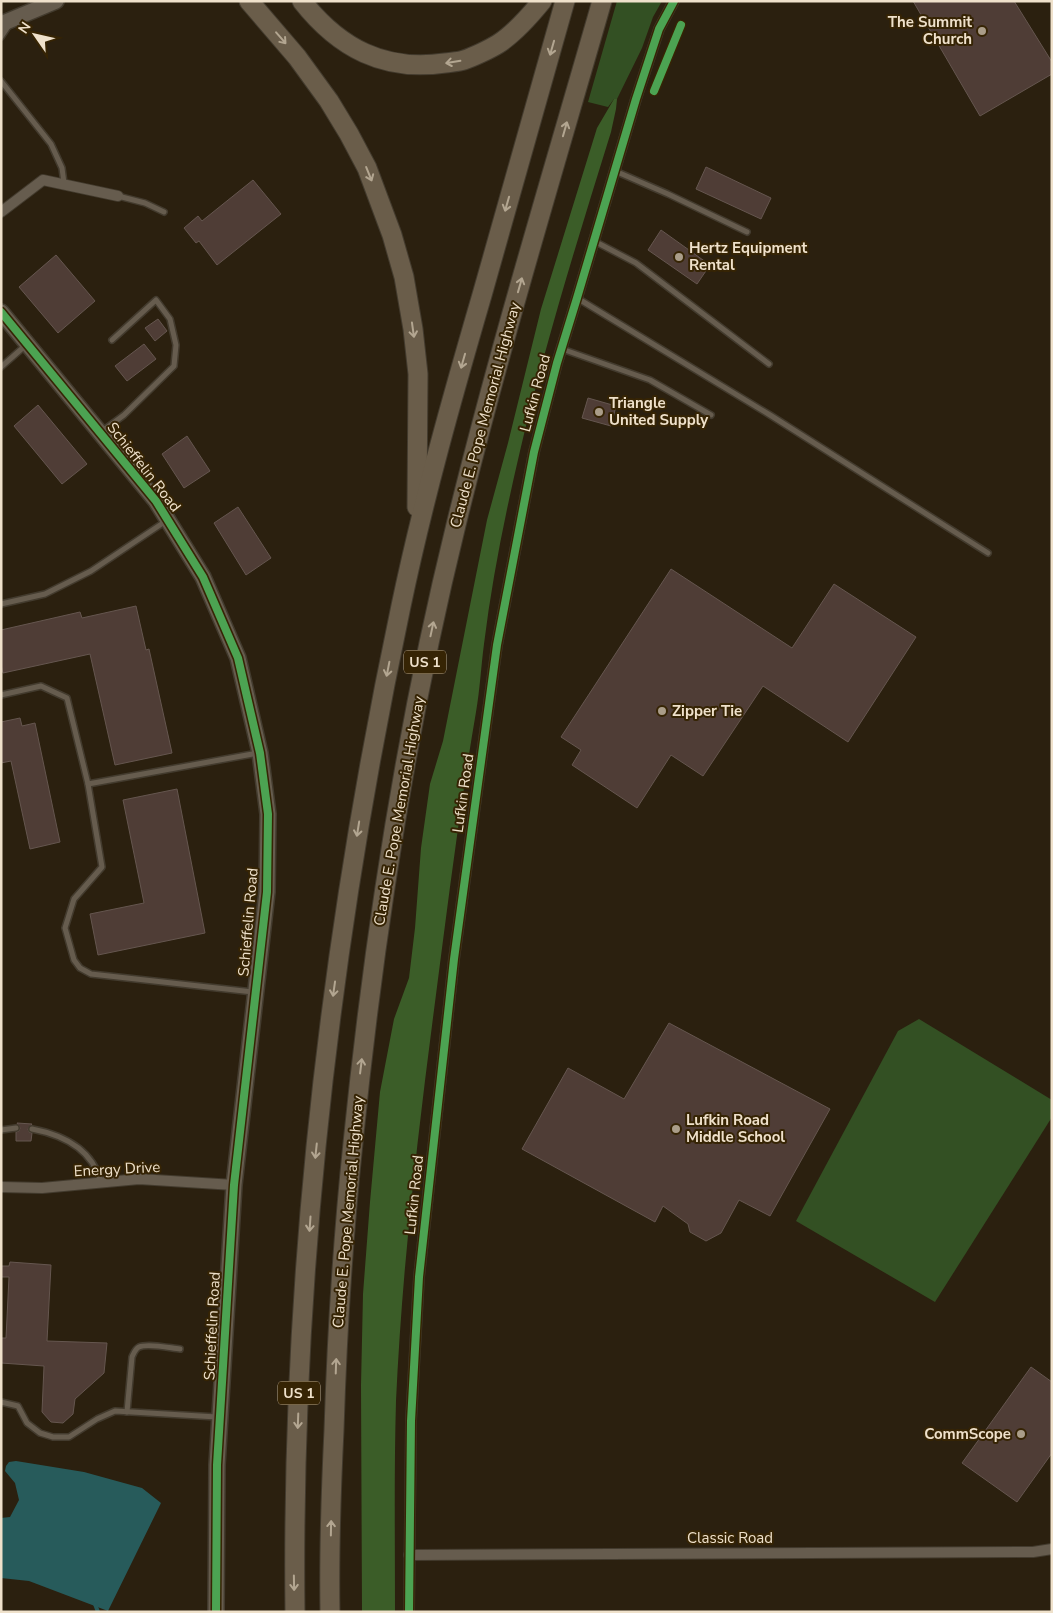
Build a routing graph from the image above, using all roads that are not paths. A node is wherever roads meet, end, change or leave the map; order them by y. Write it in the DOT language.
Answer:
graph roads {
  1 [pos="56,1"];
  2 [pos="249,1"];
  3 [pos="302,1"];
  4 [pos="542,1"];
  5 [pos="565,1"];
  6 [pos="602,1"];
  7 [pos="674,1"];
  8 [pos="7,22"];
  9 [pos="1,37"];
  10 [pos="1,81"];
  11 [pos="615,171"];
  12 [pos="64,183"];
  13 [pos="118,196"];
  14 [pos="1,212"];
  15 [pos="164,212"];
  16 [pos="747,232"];
  17 [pos="594,241"];
  18 [pos="577,298"];
  19 [pos="1,312"];
  20 [pos="112,340"];
  21 [pos="27,344"];
  22 [pos="561,349"];
  23 [pos="770,364"];
  24 [pos="1,367"];
  25 [pos="711,415"];
  26 [pos="101,433"];
  27 [pos="168,520"];
  28 [pos="417,536"];
  29 [pos="988,553"];
  30 [pos="1,604"];
  31 [pos="1,695"];
  32 [pos="260,753"];
  33 [pos="88,784"];
  34 [pos="256,992"];
  35 [pos="16,1128"];
  36 [pos="32,1129"];
  37 [pos="1,1130"];
  38 [pos="101,1182"];
  39 [pos="234,1185"];
  40 [pos="1,1187"];
  41 [pos="180,1349"];
  42 [pos="1,1402"];
  43 [pos="127,1412"];
  44 [pos="220,1418"];
  45 [pos="1052,1550"];
  46 [pos="409,1555"];
  47 [pos="216,1612"];
  48 [pos="294,1612"];
  49 [pos="330,1612"];
  50 [pos="409,1612"];
  1 -- 8 [label="street"];
  2 -- 28 [label="highway, one-way"];
  4 -- 3 [label="highway, one-way"];
  5 -- 28 [label="highway, US 1, one-way"];
  49 -- 6 [label="highway, Claude E. Pope Memorial Highway / US 1, one-way"];
  7 -- 11 [label="street, Lufkin Road"];
  8 -- 9 [label="lane"];
  10 -- 12 [label="lane"];
  11 -- 16 [label="lane"];
  11 -- 17 [label="street, Lufkin Road"];
  12 -- 13 [label="street"];
  12 -- 14 [label="street"];
  13 -- 15 [label="lane"];
  17 -- 18 [label="street, Lufkin Road"];
  17 -- 23 [label="lane"];
  18 -- 22 [label="street, Lufkin Road"];
  18 -- 29 [label="lane"];
  19 -- 21 [label="street, Schieffelin Road"];
  20 -- 26 [label="lane"];
  21 -- 24 [label="lane"];
  21 -- 26 [label="street, Schieffelin Road"];
  22 -- 25 [label="lane"];
  22 -- 46 [label="street, Lufkin Road"];
  26 -- 27 [label="street, Schieffelin Road"];
  27 -- 30 [label="lane"];
  27 -- 32 [label="street, Schieffelin Road"];
  28 -- 48 [label="highway, US 1, one-way"];
  31 -- 33 [label="lane"];
  32 -- 33 [label="lane"];
  32 -- 34 [label="street, Schieffelin Road"];
  33 -- 34 [label="lane"];
  34 -- 39 [label="street, Schieffelin Road"];
  35 -- 37 [label="lane"];
  36 -- 38 [label="lane"];
  38 -- 39 [label="street, Energy Drive"];
  38 -- 40 [label="street, Energy Drive"];
  39 -- 44 [label="street, Schieffelin Road"];
  41 -- 43 [label="lane"];
  42 -- 43 [label="lane"];
  43 -- 44 [label="lane"];
  44 -- 47 [label="street, Schieffelin Road"];
  45 -- 46 [label="street, Classic Road"];
  46 -- 50 [label="street, Lufkin Road"];
}
